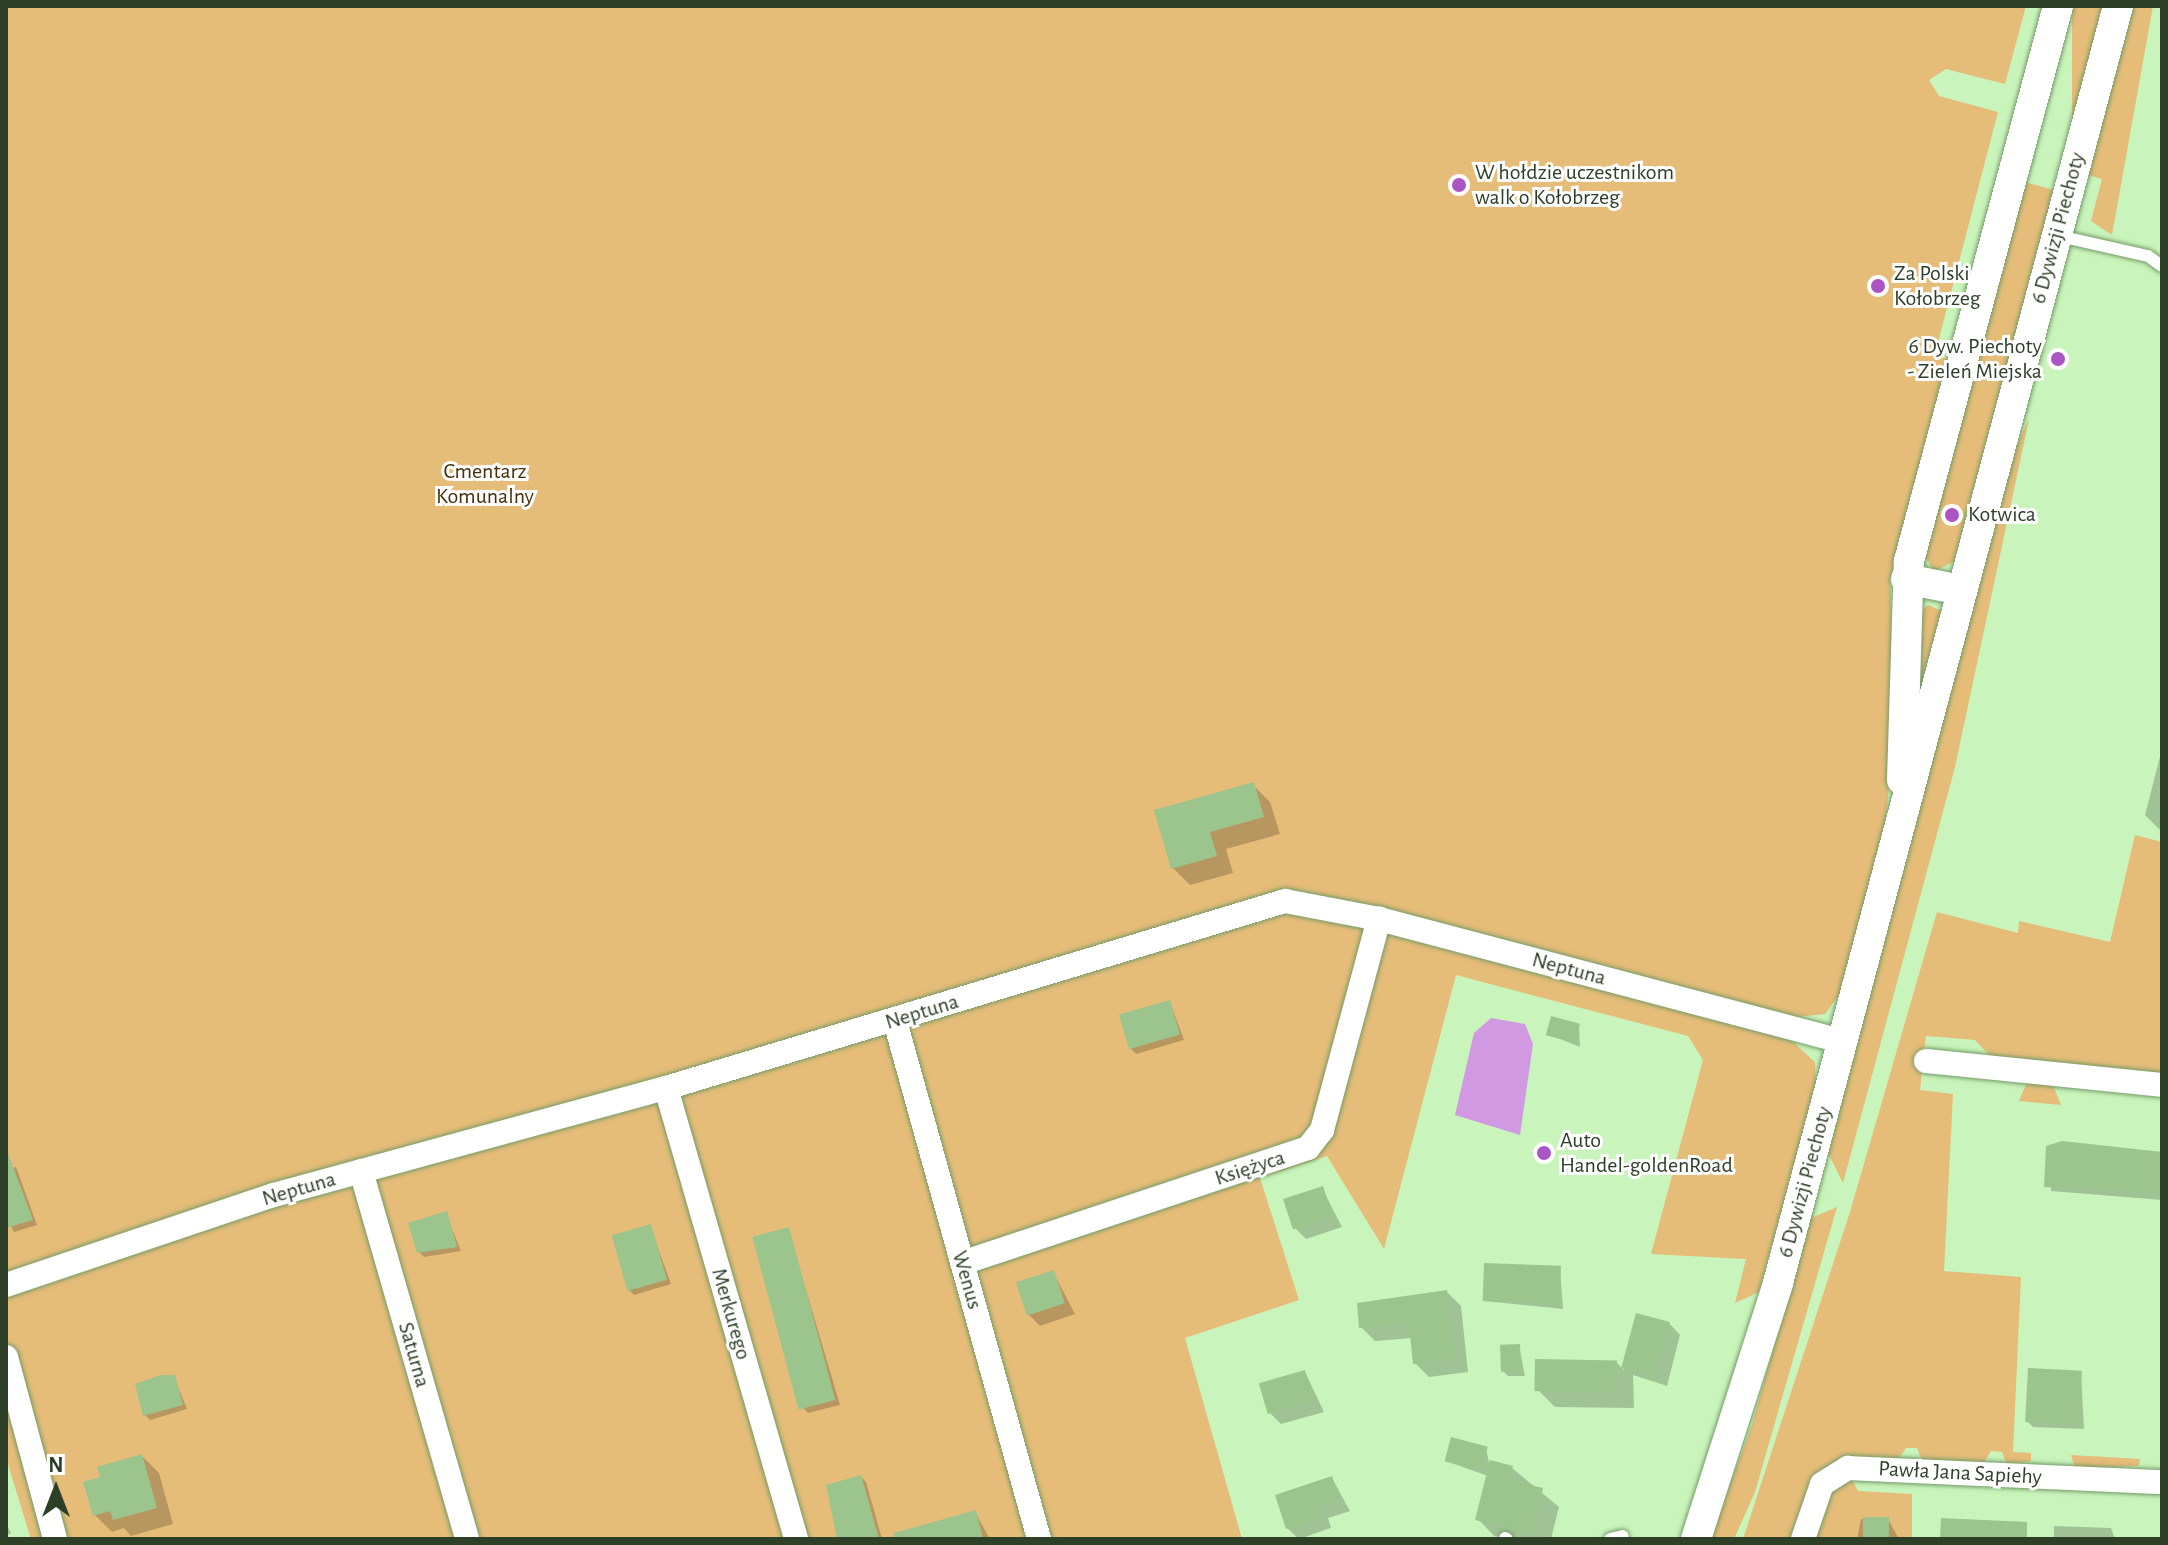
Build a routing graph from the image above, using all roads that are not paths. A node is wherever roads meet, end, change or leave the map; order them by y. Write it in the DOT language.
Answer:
graph roads {
  1 [pos="2058,6"];
  2 [pos="2118,6"];
  3 [pos="2056,236"];
  4 [pos="2162,266"];
  5 [pos="1906,579"];
  6 [pos="1961,590"];
  7 [pos="1901,822"];
  8 [pos="1379,919"];
  9 [pos="895,1021"];
  10 [pos="1843,1042"];
  11 [pos="1926,1061"];
  12 [pos="2162,1085"];
  13 [pos="666,1088"];
  14 [pos="361,1171"];
  15 [pos="962,1263"];
  16 [pos="6,1285"];
  17 [pos="6,1357"];
  18 [pos="15,1429"];
  19 [pos="2162,1482"];
  20 [pos="55,1539"];
  21 [pos="467,1539"];
  22 [pos="796,1539"];
  23 [pos="1039,1539"];
  24 [pos="1696,1539"];
  25 [pos="1803,1539"];
  1 -- 5 [label="street, 6 Dywizji Piechoty"];
  2 -- 3 [label="street, 6 Dywizji Piechoty"];
  3 -- 4 [label="lane"];
  3 -- 6 [label="street, 6 Dywizji Piechoty"];
  5 -- 6 [label="street"];
  5 -- 7 [label="street, 6 Dywizji Piechoty"];
  6 -- 7 [label="street, 6 Dywizji Piechoty"];
  7 -- 10 [label="street, 6 Dywizji Piechoty"];
  8 -- 9 [label="street, Neptuna"];
  8 -- 10 [label="street, Neptuna"];
  8 -- 15 [label="street, Księżyca"];
  9 -- 13 [label="street, Neptuna"];
  9 -- 15 [label="street, Wenus"];
  10 -- 24 [label="street, 6 Dywizji Piechoty"];
  11 -- 12 [label="street"];
  13 -- 14 [label="street, Neptuna"];
  13 -- 22 [label="street, Merkurego"];
  14 -- 16 [label="street, Neptuna"];
  14 -- 21 [label="street, Saturna"];
  15 -- 23 [label="street, Wenus"];
  17 -- 18 [label="street"];
  18 -- 20 [label="street"];
  19 -- 25 [label="street, Pawła Jana Sapiehy"];
}
